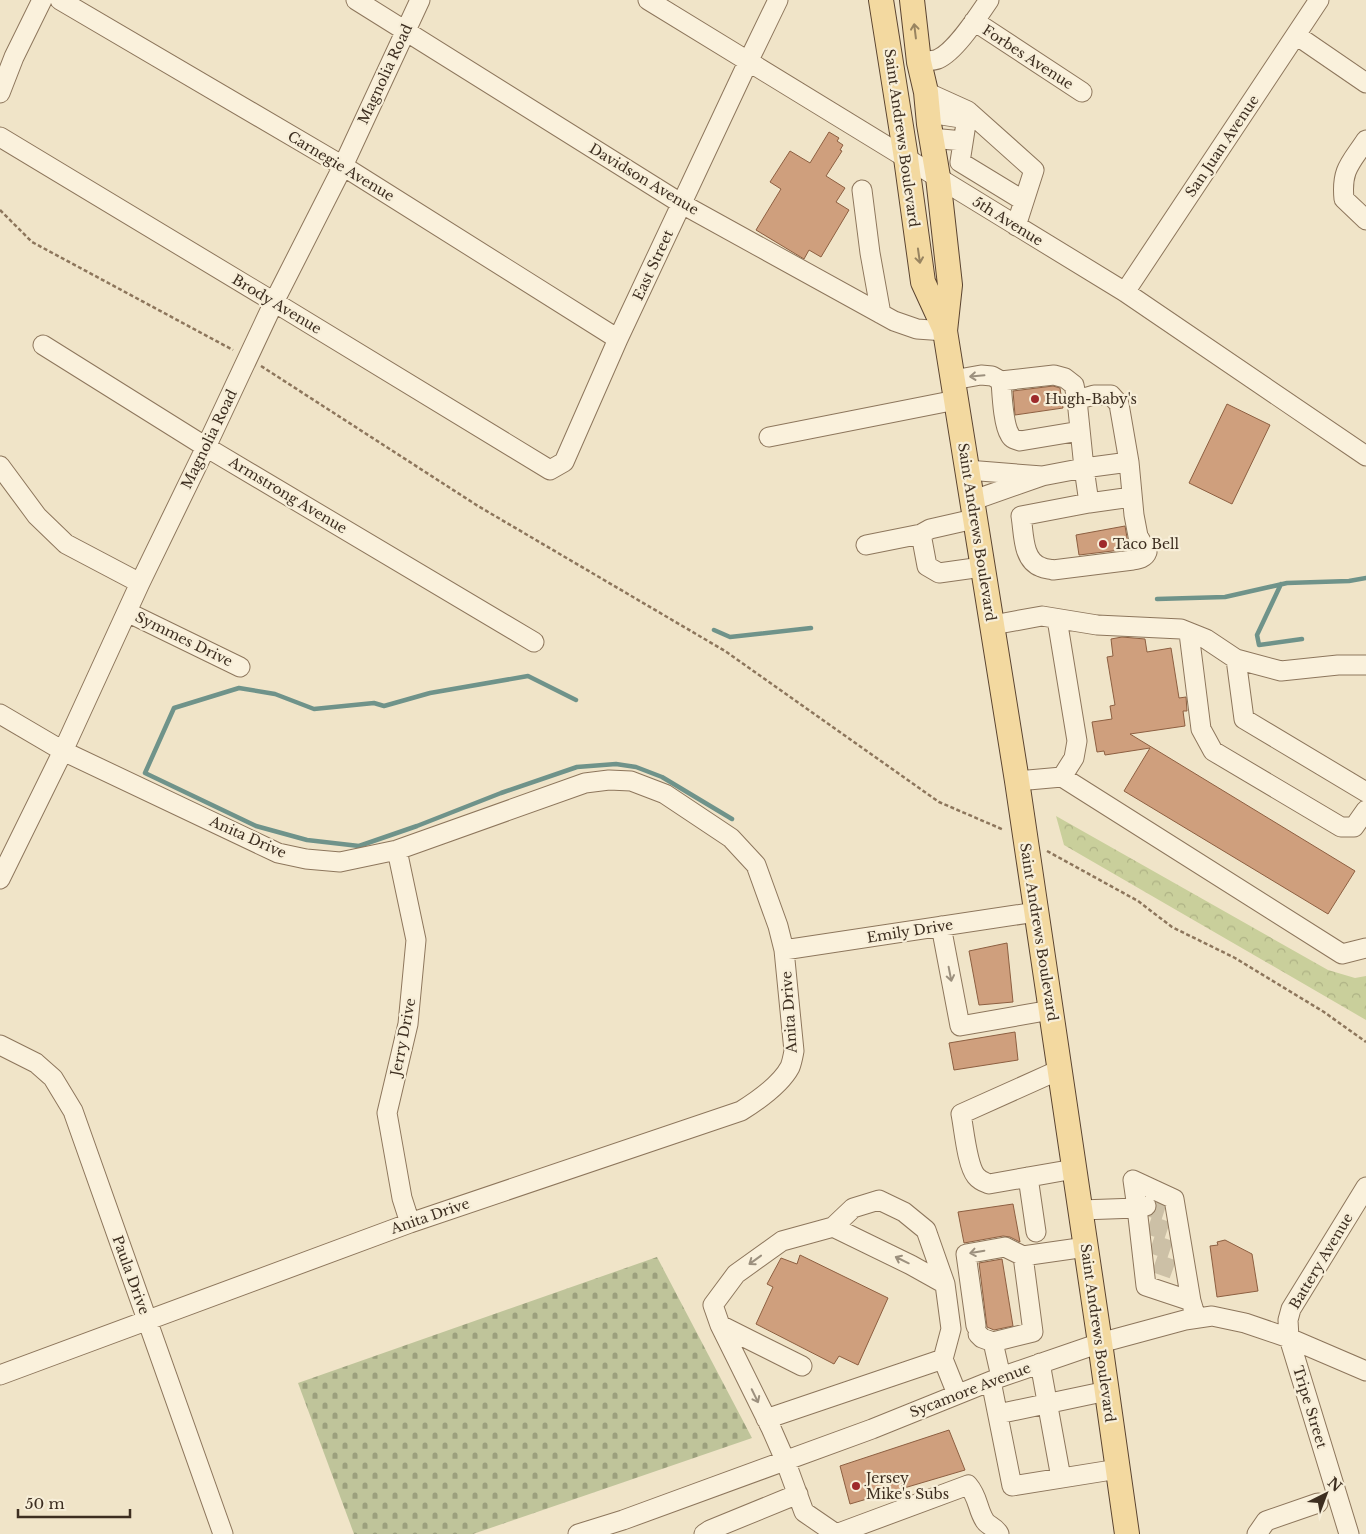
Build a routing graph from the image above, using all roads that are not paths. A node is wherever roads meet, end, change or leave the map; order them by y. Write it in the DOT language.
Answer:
graph roads {
  1 [pos="42,0"];
  2 [pos="60,0"];
  3 [pos="356,0"];
  4 [pos="420,0"];
  5 [pos="648,0"];
  6 [pos="778,0"];
  7 [pos="881,0"];
  8 [pos="912,0"];
  9 [pos="989,0"];
  10 [pos="1319,0"];
  11 [pos="974,22"];
  12 [pos="405,31"];
  13 [pos="1296,35"];
  14 [pos="7,53"];
  15 [pos="748,62"];
  16 [pos="919,62"];
  17 [pos="1366,83"];
  18 [pos="1082,92"];
  19 [pos="0,93"];
  20 [pos="929,117"];
  21 [pos="966,125"];
  22 [pos="1,138"];
  23 [pos="1366,140"];
  24 [pos="906,158"];
  25 [pos="343,166"];
  26 [pos="938,177"];
  27 [pos="862,190"];
  28 [pos="1024,201"];
  29 [pos="682,204"];
  30 [pos="1366,220"];
  31 [pos="1016,226"];
  32 [pos="1125,292"];
  33 [pos="274,302"];
  34 [pos="881,314"];
  35 [pos="945,331"];
  36 [pos="618,339"];
  37 [pos="43,345"];
  38 [pos="1001,381"];
  39 [pos="954,390"];
  40 [pos="1077,400"];
  41 [pos="1080,431"];
  42 [pos="769,437"];
  43 [pos="206,447"];
  44 [pos="1365,452"];
  45 [pos="1129,462"];
  46 [pos="0,466"];
  47 [pos="1084,468"];
  48 [pos="550,470"];
  49 [pos="967,470"];
  50 [pos="1042,476"];
  51 [pos="1132,497"];
  52 [pos="1089,503"];
  53 [pos="973,510"];
  54 [pos="921,534"];
  55 [pos="866,545"];
  56 [pos="982,567"];
  57 [pos="140,583"];
  58 [pos="127,612"];
  59 [pos="1057,619"];
  60 [pos="993,626"];
  61 [pos="1189,632"];
  62 [pos="534,642"];
  63 [pos="1236,659"];
  64 [pos="1366,665"];
  65 [pos="240,667"];
  66 [pos="0,714"];
  67 [pos="63,751"];
  68 [pos="1062,777"];
  69 [pos="1017,781"];
  70 [pos="1366,792"];
  71 [pos="1366,810"];
  72 [pos="398,850"];
  73 [pos="0,879"];
  74 [pos="1036,912"];
  75 [pos="940,926"];
  76 [pos="1366,948"];
  77 [pos="784,950"];
  78 [pos="1051,1010"];
  79 [pos="0,1045"];
  80 [pos="1059,1070"];
  81 [pos="1074,1169"];
  82 [pos="1028,1177"];
  83 [pos="1366,1187"];
  84 [pos="1081,1210"];
  85 [pos="410,1222"];
  86 [pos="833,1227"];
  87 [pos="1036,1232"];
  88 [pos="1145,1233"];
  89 [pos="1086,1247"];
  90 [pos="1023,1256"];
  91 [pos="945,1284"];
  92 [pos="1194,1309"];
  93 [pos="148,1320"];
  94 [pos="720,1325"];
  95 [pos="982,1334"];
  96 [pos="1289,1338"];
  97 [pos="1100,1343"];
  98 [pos="943,1359"];
  99 [pos="1040,1363"];
  100 [pos="802,1366"];
  101 [pos="1366,1371"];
  102 [pos="0,1375"];
  103 [pos="996,1379"];
  104 [pos="1107,1391"];
  105 [pos="957,1394"];
  106 [pos="1048,1404"];
  107 [pos="998,1414"];
  108 [pos="766,1418"];
  109 [pos="785,1460"];
  110 [pos="1118,1469"];
  111 [pos="1061,1478"];
  112 [pos="798,1494"];
  113 [pos="1318,1503"];
  114 [pos="625,1527"];
  115 [pos="223,1534"];
  116 [pos="578,1534"];
  117 [pos="704,1534"];
  118 [pos="836,1534"];
  119 [pos="999,1534"];
  120 [pos="1127,1534"];
  121 [pos="1256,1534"];
  122 [pos="1349,1534"];
  1 -- 14 [label="street"];
  2 -- 25 [label="street, Carnegie Avenue"];
  3 -- 12 [label="street, Davidson Avenue"];
  4 -- 12 [label="street, Magnolia Road"];
  5 -- 15 [label="street, 5th Avenue"];
  6 -- 15 [label="street, East Street"];
  7 -- 24 [label="main road, Saint Andrews Boulevard"];
  16 -- 8 [label="main road, Saint Andrews Boulevard, one-way"];
  9 -- 11 [label="street"];
  10 -- 13 [label="street, San Juan Avenue"];
  11 -- 16 [label="street"];
  11 -- 18 [label="street, Forbes Avenue"];
  12 -- 25 [label="street, Magnolia Road"];
  12 -- 29 [label="street, Davidson Avenue"];
  13 -- 17 [label="street"];
  13 -- 32 [label="street, San Juan Avenue"];
  14 -- 19 [label="street"];
  15 -- 24 [label="street, 5th Avenue"];
  15 -- 29 [label="street, East Street"];
  16 -- 20 [label="main road, Saint Andrews Boulevard"];
  20 -- 21 [label="street"];
  20 -- 21 [label="street"];
  20 -- 26 [label="main road, Saint Andrews Boulevard"];
  21 -- 28 [label="street"];
  21 -- 28 [label="street"];
  22 -- 33 [label="street, Brody Avenue"];
  23 -- 30 [label="street"];
  24 -- 26 [label="street, 5th Avenue"];
  24 -- 35 [label="main road, Saint Andrews Boulevard, one-way"];
  25 -- 33 [label="street, Magnolia Road"];
  25 -- 36 [label="street, Carnegie Avenue"];
  26 -- 31 [label="street, 5th Avenue"];
  26 -- 35 [label="main road, Saint Andrews Boulevard"];
  27 -- 34 [label="street"];
  28 -- 31 [label="street"];
  29 -- 34 [label="street, Davidson Avenue"];
  29 -- 36 [label="street, East Street"];
  31 -- 32 [label="street, 5th Avenue"];
  32 -- 44 [label="street, 5th Avenue"];
  33 -- 43 [label="street, Magnolia Road"];
  33 -- 48 [label="street, Brody Avenue"];
  34 -- 35 [label="street, Davidson Avenue"];
  35 -- 39 [label="main road, Saint Andrews Boulevard"];
  36 -- 48 [label="street, East Street"];
  37 -- 43 [label="street, Armstrong Avenue"];
  38 -- 39 [label="street, one-way"];
  38 -- 40 [label="street"];
  38 -- 41 [label="street"];
  39 -- 42 [label="street"];
  39 -- 49 [label="main road, Saint Andrews Boulevard"];
  40 -- 41 [label="street"];
  40 -- 45 [label="street"];
  41 -- 47 [label="street"];
  43 -- 57 [label="street, Magnolia Road"];
  43 -- 62 [label="street, Armstrong Avenue"];
  45 -- 47 [label="street"];
  45 -- 51 [label="street"];
  46 -- 57 [label="street"];
  47 -- 50 [label="street"];
  47 -- 52 [label="street"];
  49 -- 50 [label="street"];
  49 -- 53 [label="main road, Saint Andrews Boulevard"];
  50 -- 53 [label="street"];
  51 -- 52 [label="street"];
  51 -- 52 [label="street"];
  53 -- 54 [label="street"];
  53 -- 56 [label="main road, Saint Andrews Boulevard"];
  54 -- 55 [label="street"];
  54 -- 56 [label="street"];
  56 -- 60 [label="main road, Saint Andrews Boulevard"];
  57 -- 58 [label="street, Magnolia Road"];
  58 -- 65 [label="street, Symmes Drive"];
  58 -- 67 [label="street, Magnolia Road"];
  59 -- 60 [label="street"];
  59 -- 61 [label="street"];
  59 -- 68 [label="street"];
  60 -- 69 [label="main road, Saint Andrews Boulevard"];
  61 -- 63 [label="street"];
  61 -- 71 [label="street"];
  63 -- 64 [label="street"];
  63 -- 70 [label="street"];
  66 -- 67 [label="street, Anita Drive"];
  67 -- 72 [label="street, Anita Drive"];
  67 -- 73 [label="street, Magnolia Road"];
  68 -- 69 [label="street"];
  68 -- 76 [label="street"];
  69 -- 74 [label="main road, Saint Andrews Boulevard"];
  72 -- 77 [label="street, Anita Drive"];
  72 -- 85 [label="street, Jerry Drive"];
  74 -- 75 [label="street, Emily Drive"];
  74 -- 78 [label="main road, Saint Andrews Boulevard"];
  75 -- 77 [label="street, Emily Drive"];
  75 -- 78 [label="street, one-way"];
  77 -- 85 [label="street, Anita Drive"];
  78 -- 80 [label="main road, Saint Andrews Boulevard"];
  79 -- 93 [label="street, Paula Drive"];
  80 -- 81 [label="main road, Saint Andrews Boulevard"];
  80 -- 82 [label="street"];
  81 -- 82 [label="street"];
  81 -- 84 [label="main road, Saint Andrews Boulevard"];
  82 -- 87 [label="street"];
  83 -- 96 [label="street, Battery Avenue"];
  84 -- 88 [label="street"];
  84 -- 89 [label="main road, Saint Andrews Boulevard"];
  85 -- 93 [label="street, Anita Drive"];
  91 -- 86 [label="street, one-way"];
  86 -- 91 [label="street"];
  86 -- 94 [label="street, one-way"];
  88 -- 92 [label="street"];
  88 -- 92 [label="street"];
  89 -- 90 [label="street"];
  89 -- 97 [label="main road, Saint Andrews Boulevard"];
  90 -- 95 [label="street"];
  90 -- 95 [label="street, one-way"];
  91 -- 98 [label="street"];
  92 -- 96 [label="street, Sycamore Avenue"];
  92 -- 97 [label="street, Sycamore Avenue"];
  93 -- 102 [label="street, Anita Drive"];
  93 -- 115 [label="street, Paula Drive"];
  94 -- 100 [label="street"];
  94 -- 108 [label="street, one-way"];
  95 -- 103 [label="street"];
  96 -- 101 [label="street, Sycamore Avenue"];
  96 -- 122 [label="street, Tripe Street"];
  97 -- 99 [label="street, Sycamore Avenue"];
  97 -- 104 [label="main road, Saint Andrews Boulevard"];
  98 -- 105 [label="street"];
  98 -- 108 [label="street"];
  99 -- 103 [label="street, Sycamore Avenue"];
  99 -- 106 [label="street"];
  103 -- 105 [label="street, Sycamore Avenue"];
  103 -- 107 [label="street"];
  104 -- 106 [label="street"];
  104 -- 110 [label="main road, Saint Andrews Boulevard"];
  105 -- 109 [label="street, Sycamore Avenue"];
  106 -- 107 [label="street"];
  106 -- 111 [label="street"];
  107 -- 111 [label="street"];
  108 -- 109 [label="street"];
  109 -- 112 [label="street"];
  109 -- 114 [label="street, Sycamore Avenue"];
  110 -- 111 [label="street"];
  110 -- 120 [label="main road, Saint Andrews Boulevard"];
  112 -- 117 [label="street"];
  112 -- 118 [label="street"];
  113 -- 121 [label="street"];
  114 -- 116 [label="street, Sycamore Avenue"];
  118 -- 119 [label="street"];
}
